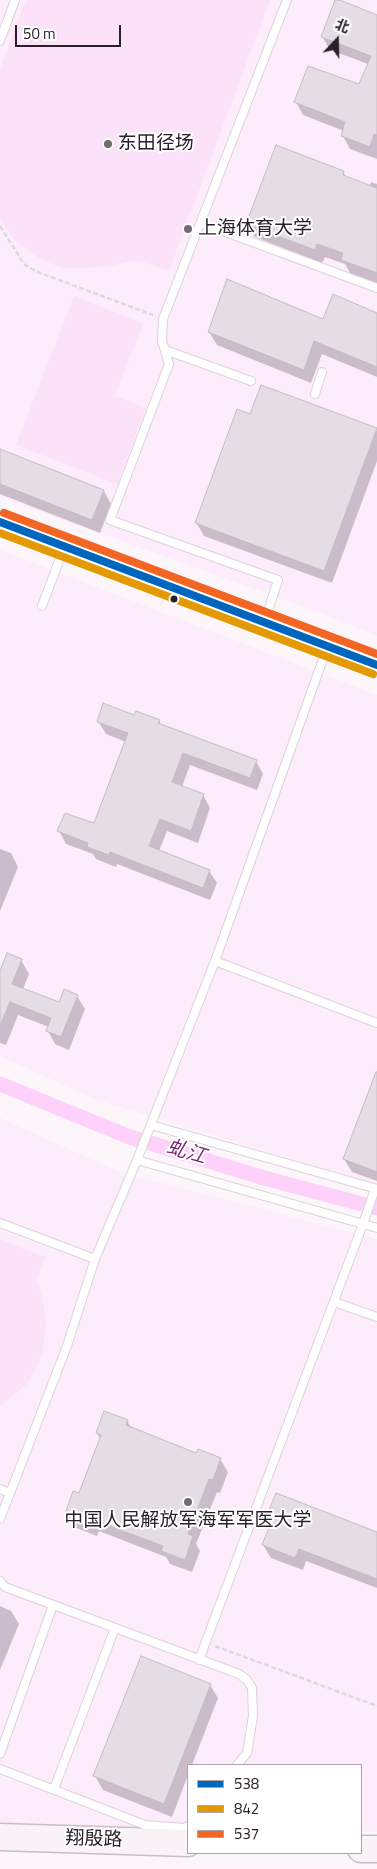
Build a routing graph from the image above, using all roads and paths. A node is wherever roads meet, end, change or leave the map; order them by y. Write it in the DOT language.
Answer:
graph roads {
  1 [pos="15,0"];
  2 [pos="288,0"];
  3 [pos="0,41"];
  4 [pos="201,223"];
  5 [pos="0,226"];
  6 [pos="377,288"];
  7 [pos="163,319"];
  8 [pos="165,350"];
  9 [pos="322,372"];
  10 [pos="251,381"];
  11 [pos="315,394"];
  12 [pos="0,522"];
  13 [pos="64,546"];
  14 [pos="42,606"];
  15 [pos="264,621"];
  16 [pos="328,646"];
  17 [pos="377,665"];
  18 [pos="215,961"];
  19 [pos="377,1023"];
  20 [pos="149,1128"];
  21 [pos="139,1156"];
  22 [pos="376,1189"];
  23 [pos="0,1223"];
  24 [pos="363,1224"];
  25 [pos="377,1228"];
  26 [pos="95,1259"];
  27 [pos="334,1302"];
  28 [pos="377,1318"];
  29 [pos="0,1489"];
  30 [pos="10,1493"];
  31 [pos="0,1519"];
  32 [pos="0,1580"];
  33 [pos="53,1605"];
  34 [pos="115,1628"];
  35 [pos="206,1643"];
  36 [pos="200,1660"];
  37 [pos="377,1706"];
  38 [pos="0,1754"];
  39 [pos="238,1764"];
  40 [pos="0,1769"];
  41 [pos="54,1789"];
  42 [pos="187,1827"];
  43 [pos="0,1837"];
  44 [pos="187,1843"];
  45 [pos="362,1849"];
  46 [pos="377,1849"];
  1 -- 3 [label="lane"];
  2 -- 4 [label="lane"];
  4 -- 6 [label="lane"];
  4 -- 7 [label="lane"];
  5 -- 7 [label="path"];
  7 -- 8 [label="lane"];
  8 -- 10 [label="lane"];
  8 -- 15 [label="lane"];
  9 -- 11 [label="lane"];
  12 -- 13 [label="street"];
  13 -- 14 [label="lane"];
  13 -- 15 [label="street"];
  15 -- 16 [label="street"];
  16 -- 17 [label="street"];
  16 -- 18 [label="lane"];
  18 -- 19 [label="lane"];
  18 -- 20 [label="lane"];
  20 -- 21 [label="lane"];
  20 -- 22 [label="lane"];
  21 -- 24 [label="lane"];
  21 -- 26 [label="lane"];
  22 -- 24 [label="lane"];
  23 -- 26 [label="lane"];
  24 -- 25 [label="lane"];
  24 -- 27 [label="lane"];
  26 -- 30 [label="lane"];
  27 -- 28 [label="lane"];
  27 -- 35 [label="lane"];
  29 -- 30 [label="lane"];
  30 -- 31 [label="lane"];
  32 -- 33 [label="lane"];
  33 -- 34 [label="lane"];
  33 -- 38 [label="lane"];
  34 -- 36 [label="lane"];
  34 -- 41 [label="lane"];
  35 -- 36 [label="lane"];
  35 -- 37 [label="path"];
  36 -- 39 [label="lane"];
  40 -- 41 [label="lane"];
  41 -- 42 [label="lane"];
  43 -- 44 [label="main road, 翔殷路"];
  45 -- 46 [label="main road"];
}
